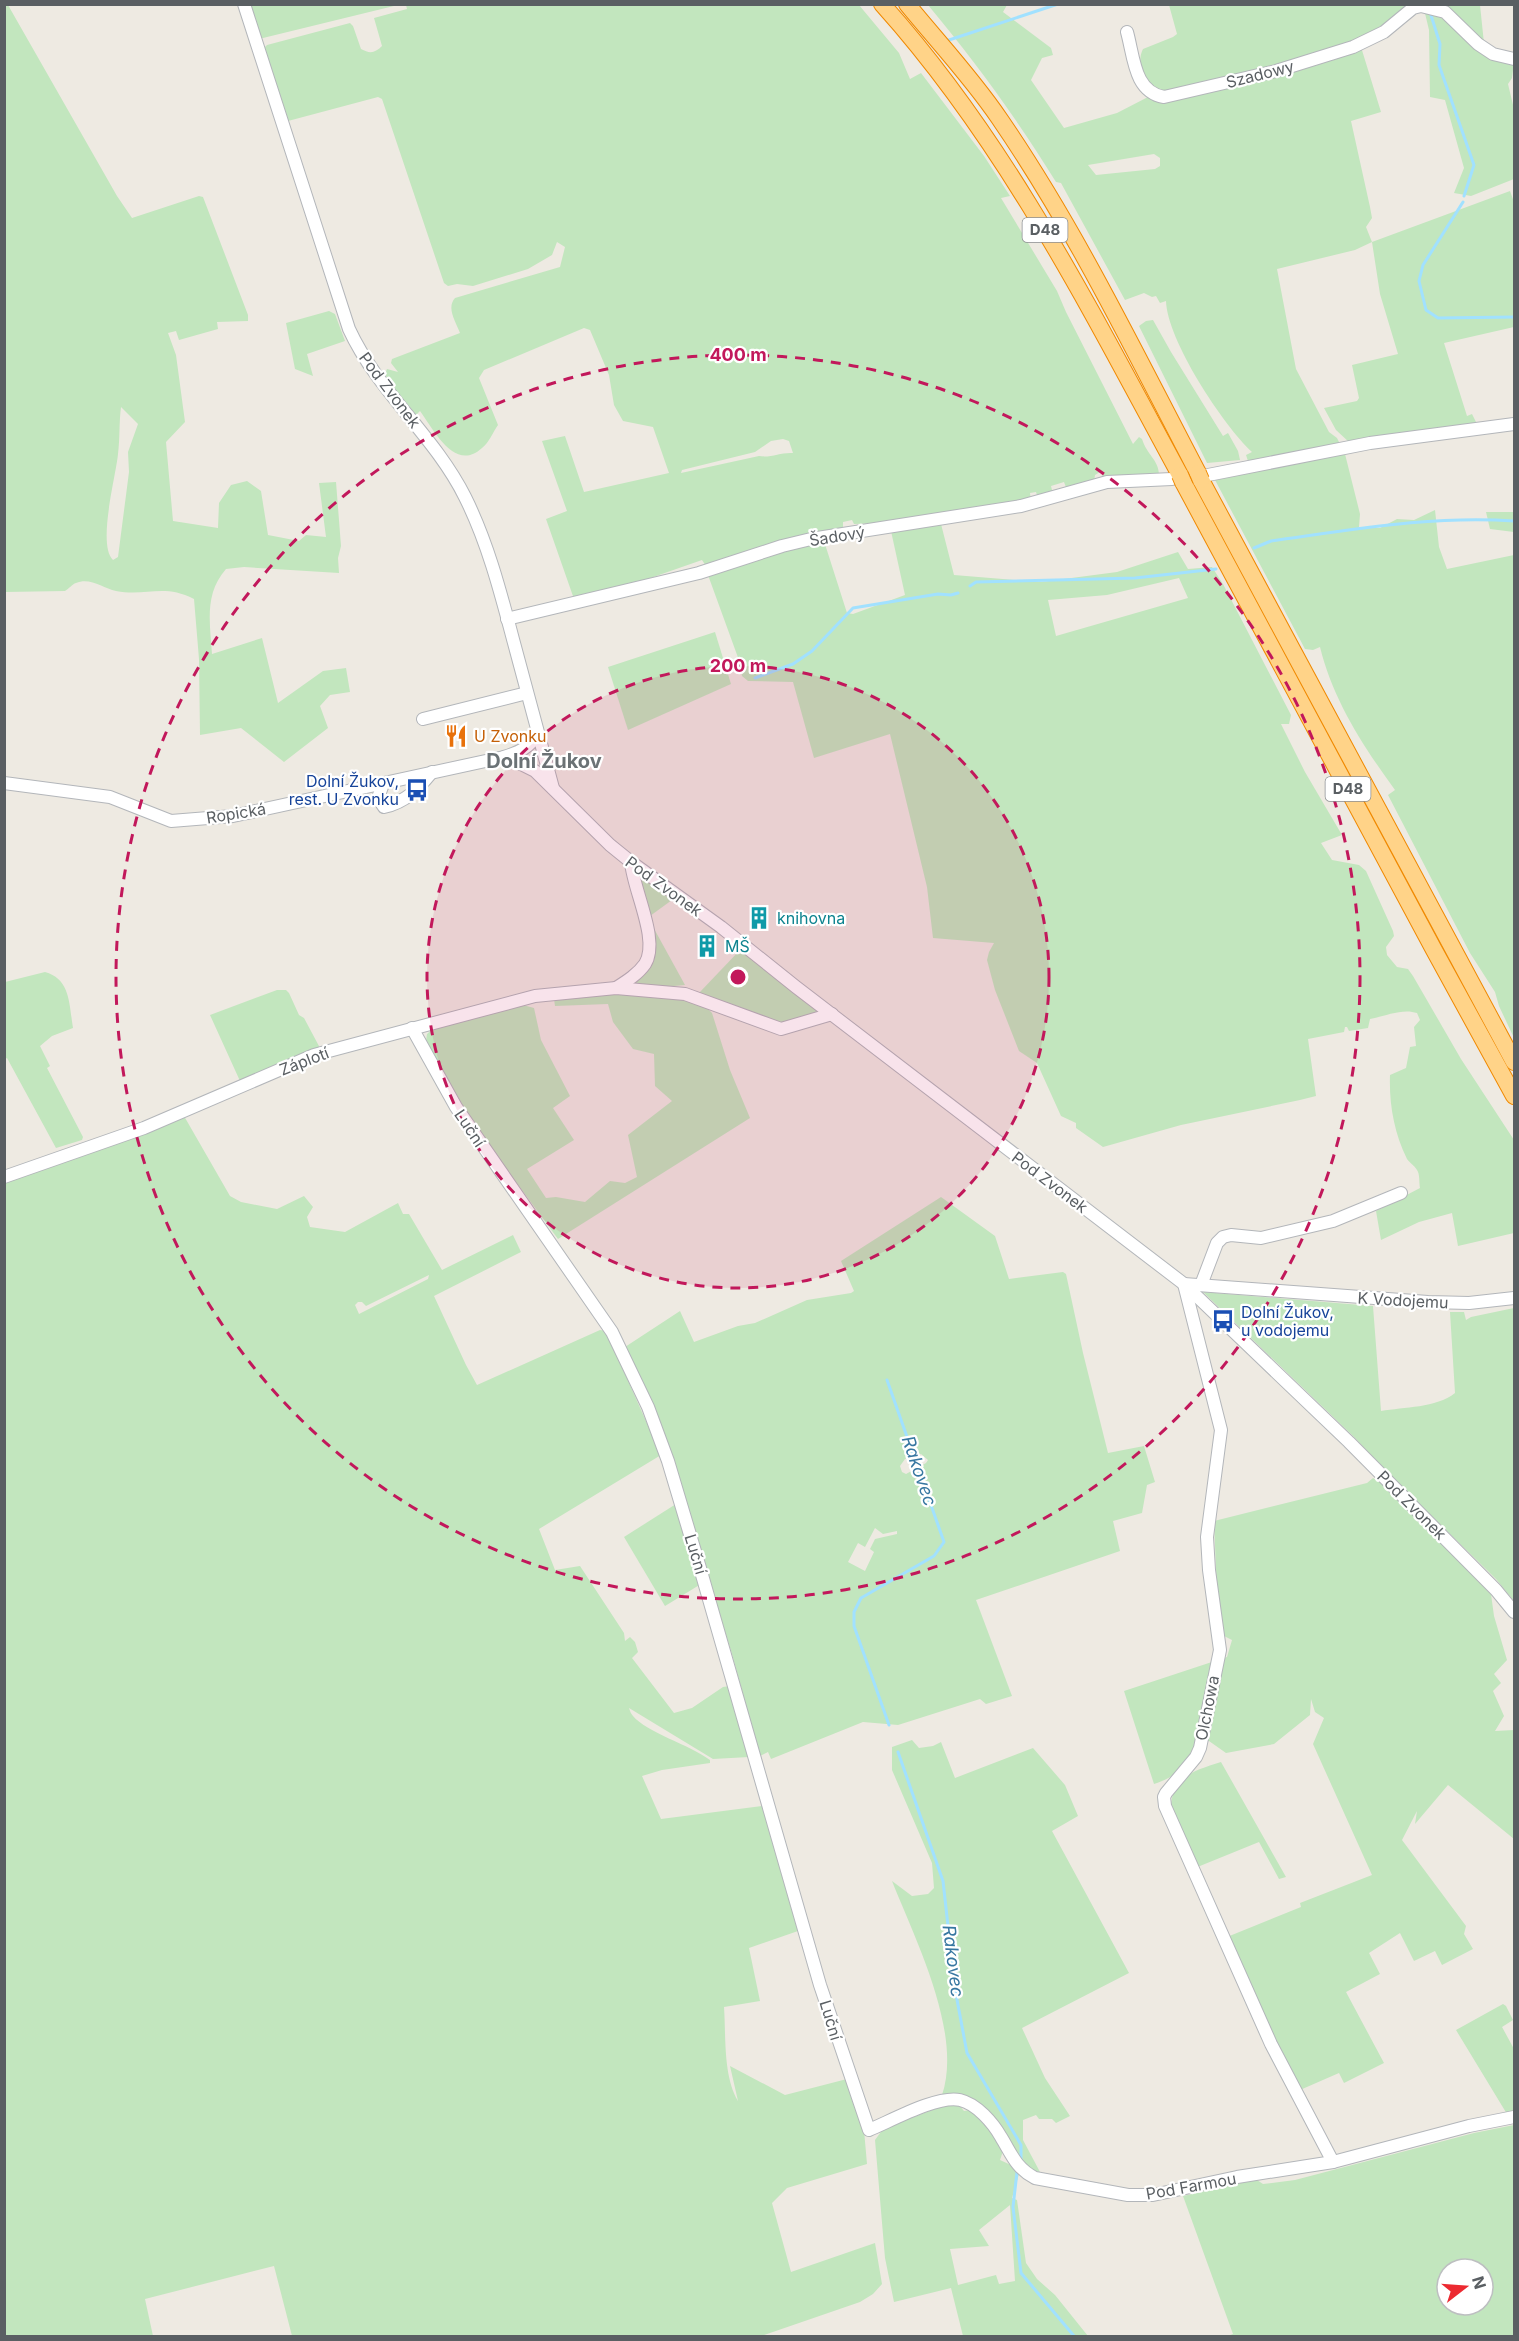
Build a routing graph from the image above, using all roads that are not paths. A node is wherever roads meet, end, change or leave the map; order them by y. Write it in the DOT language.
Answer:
graph roads {
  1 [pos="244,4"];
  2 [pos="882,4"];
  3 [pos="907,4"];
  4 [pos="1127,32"];
  5 [pos="1515,59"];
  6 [pos="1515,424"];
  7 [pos="1202,476"];
  8 [pos="1178,478"];
  9 [pos="507,619"];
  10 [pos="527,693"];
  11 [pos="423,719"];
  12 [pos="538,733"];
  13 [pos="504,757"];
  14 [pos="432,772"];
  15 [pos="4,783"];
  16 [pos="383,784"];
  17 [pos="553,789"];
  18 [pos="631,862"];
  19 [pos="616,988"];
  20 [pos="832,1014"];
  21 [pos="412,1028"];
  22 [pos="1515,1062"];
  23 [pos="1515,1096"];
  24 [pos="4,1177"];
  25 [pos="1401,1193"];
  26 [pos="1184,1284"];
  27 [pos="1202,1285"];
  28 [pos="1515,1298"];
  29 [pos="1515,1612"];
  30 [pos="1515,2117"];
  31 [pos="869,2130"];
  32 [pos="1333,2162"];
  1 -- 9 [label="street, Pod Zvonek"];
  2 -- 8 [label="highway, D48"];
  3 -- 7 [label="highway, D48"];
  4 -- 5 [label="street, Szadowy"];
  6 -- 7 [label="street"];
  7 -- 22 [label="highway, D48"];
  8 -- 9 [label="street, Šadový"];
  8 -- 23 [label="highway, D48"];
  9 -- 10 [label="street, Pod Zvonek"];
  10 -- 11 [label="street"];
  10 -- 12 [label="street, Pod Zvonek"];
  12 -- 13 [label="street"];
  12 -- 17 [label="street, Pod Zvonek"];
  13 -- 14 [label="street, Ropická"];
  13 -- 17 [label="street, Pod Zvonek"];
  14 -- 16 [label="street, Ropická"];
  14 -- 16 [label="street"];
  15 -- 16 [label="street, Ropická"];
  17 -- 18 [label="street, Pod Zvonek"];
  18 -- 19 [label="street"];
  18 -- 20 [label="street, Pod Zvonek"];
  19 -- 20 [label="street, Záplotí"];
  19 -- 21 [label="street, Záplotí"];
  20 -- 26 [label="street, Pod Zvonek"];
  21 -- 24 [label="street, Záplotí"];
  21 -- 31 [label="street, Luční"];
  25 -- 27 [label="street"];
  26 -- 27 [label="street, K Vodojemu"];
  26 -- 29 [label="street, Pod Zvonek"];
  26 -- 32 [label="street, Olchowa"];
  27 -- 28 [label="street, K Vodojemu"];
  30 -- 32 [label="street, Pod Farmou"];
  31 -- 32 [label="street, Pod Farmou"];
}
